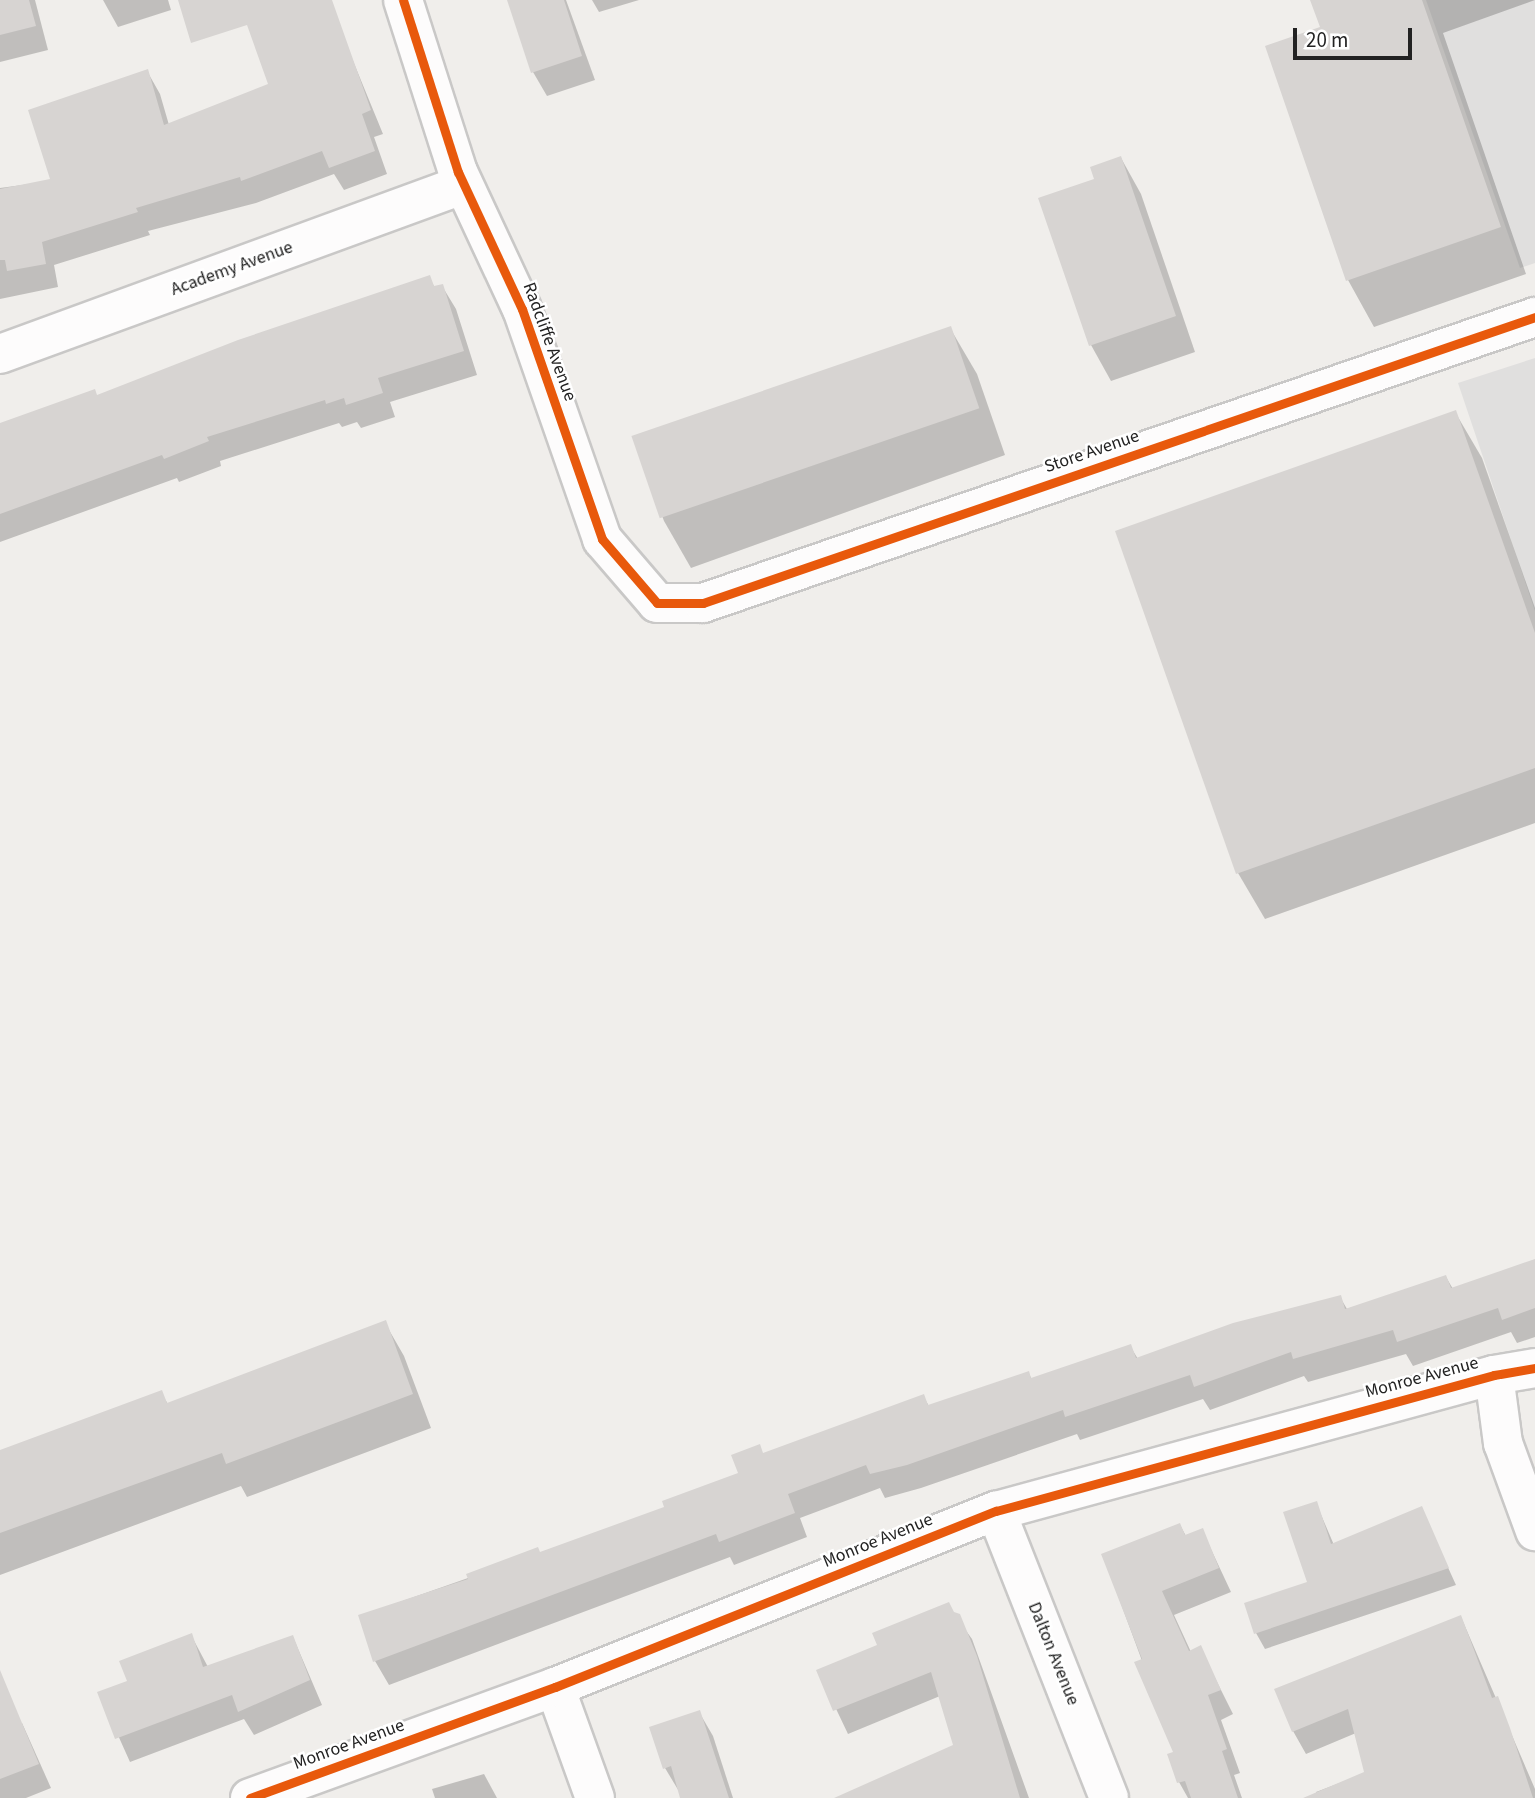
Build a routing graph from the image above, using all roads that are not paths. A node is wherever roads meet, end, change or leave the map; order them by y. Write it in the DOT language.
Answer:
graph roads {
  1 [pos="403,0"];
  2 [pos="463,185"];
  3 [pos="1535,317"];
  4 [pos="0,354"];
  5 [pos="657,603"];
  6 [pos="1535,1368"];
  7 [pos="1494,1375"];
  8 [pos="996,1511"];
  9 [pos="1535,1531"];
  10 [pos="555,1687"];
  11 [pos="250,1798"];
  12 [pos="594,1798"];
  13 [pos="1109,1798"];
  1 -- 2 [label="street, Radcliffe Avenue"];
  2 -- 4 [label="street, Academy Avenue"];
  2 -- 5 [label="street, Radcliffe Avenue"];
  3 -- 5 [label="street, Store Avenue"];
  6 -- 7 [label="street, Monroe Avenue"];
  7 -- 8 [label="street, Monroe Avenue"];
  7 -- 9 [label="street"];
  8 -- 10 [label="street, Monroe Avenue"];
  8 -- 13 [label="street, Dalton Avenue"];
  10 -- 11 [label="street, Monroe Avenue"];
  10 -- 12 [label="street"];
}
